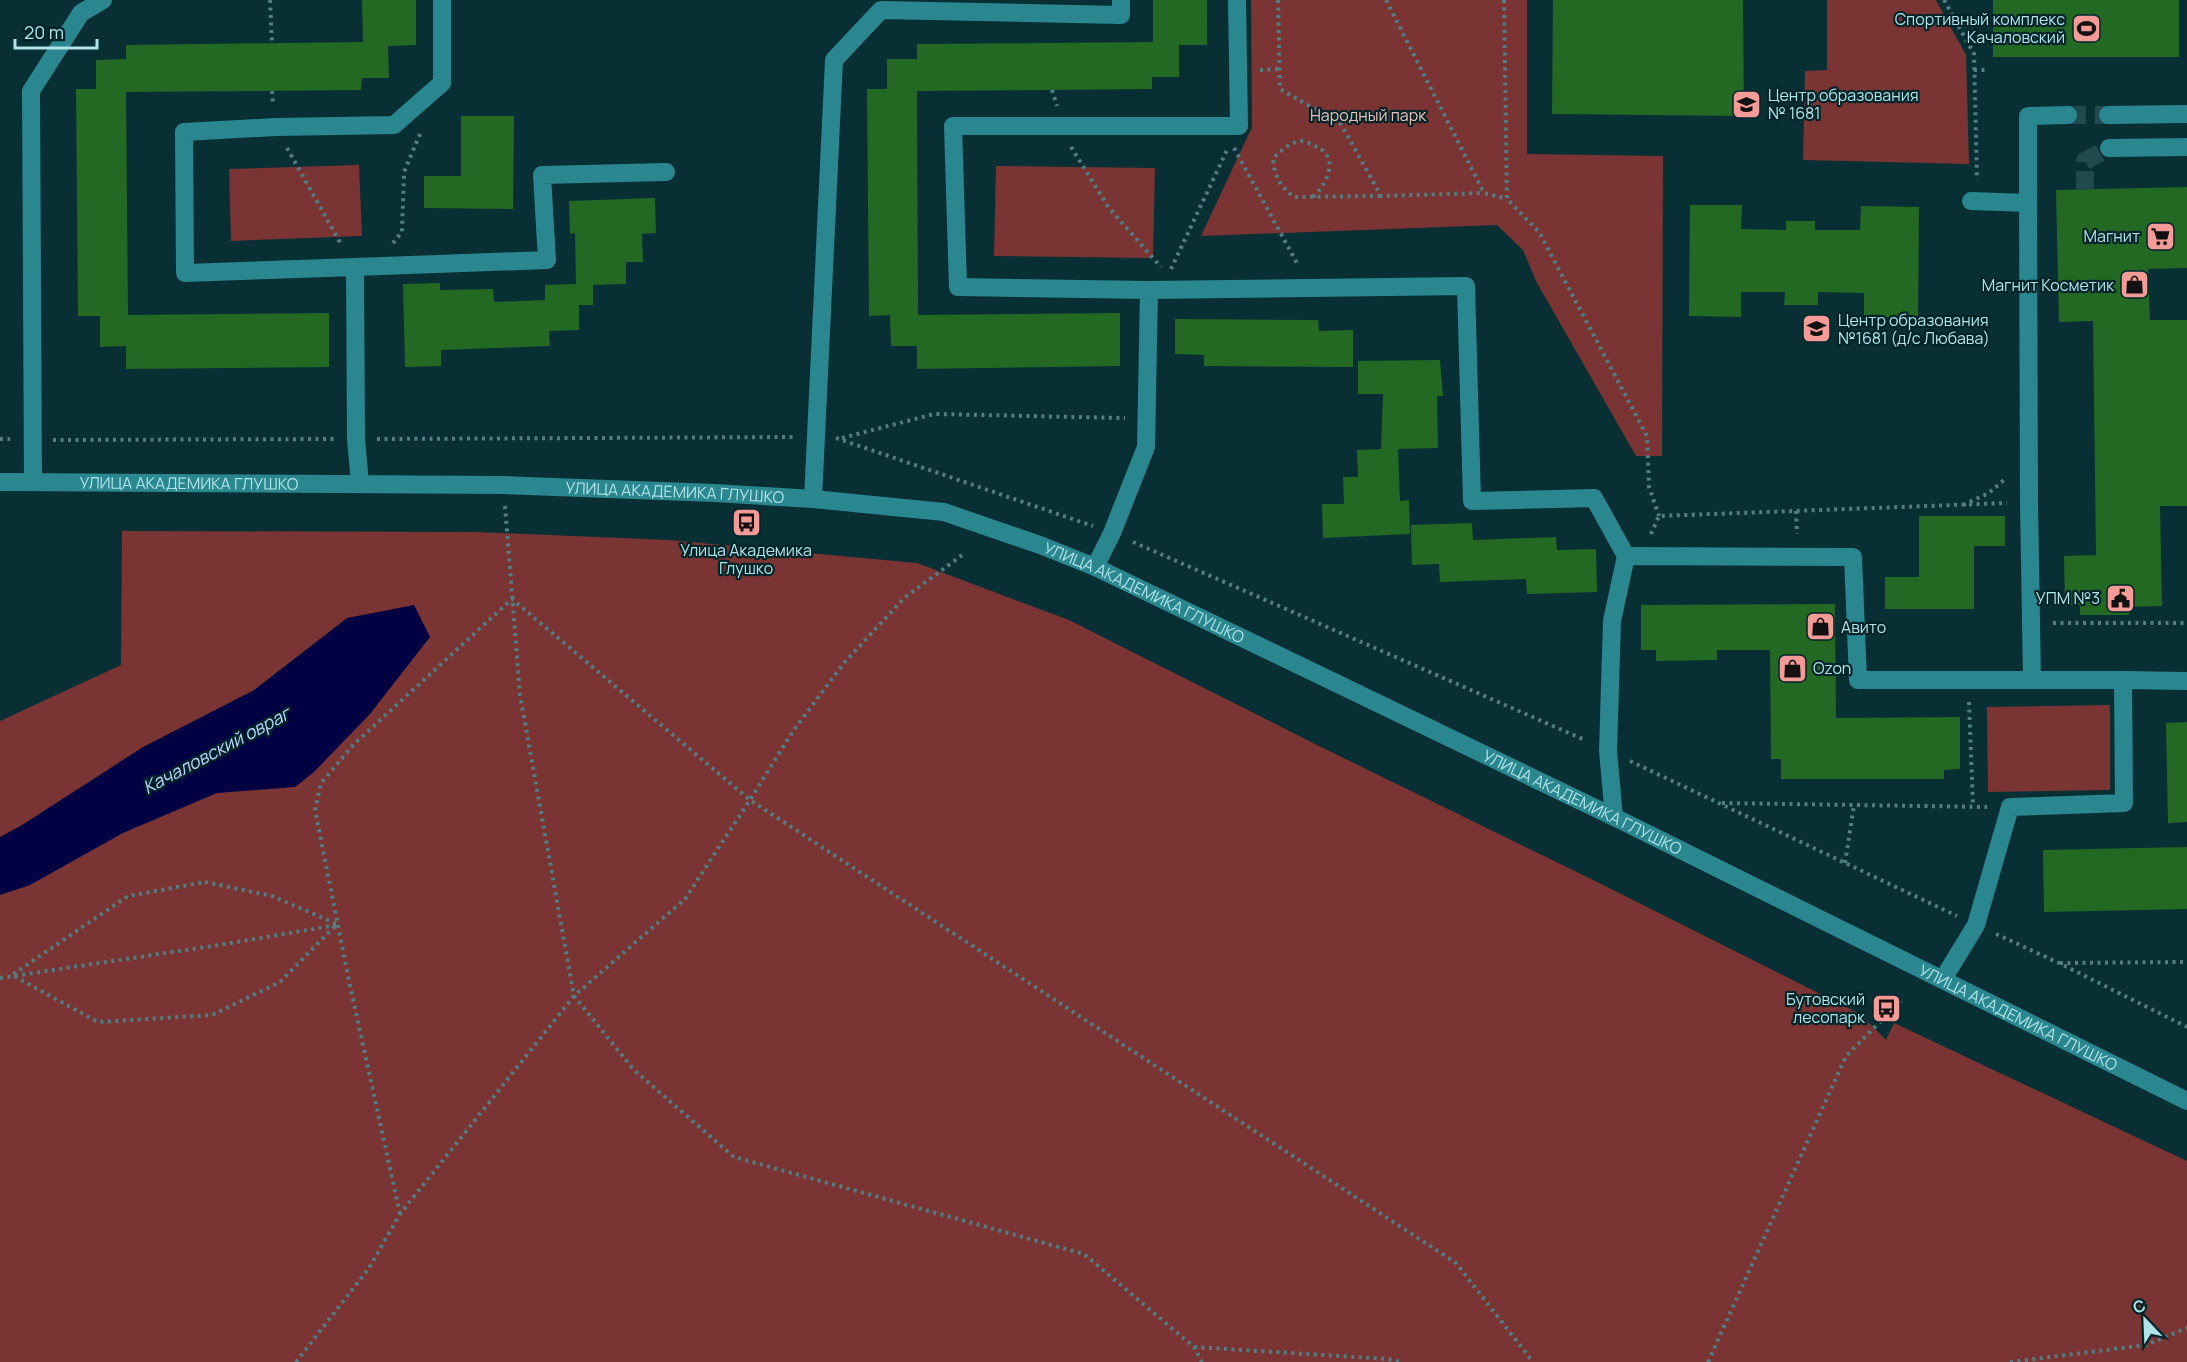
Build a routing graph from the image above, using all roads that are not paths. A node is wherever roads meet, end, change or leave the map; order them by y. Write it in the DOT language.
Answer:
graph roads {
  1 [pos="103,0"];
  2 [pos="442,0"];
  3 [pos="1120,0"];
  4 [pos="1237,0"];
  5 [pos="2187,114"];
  6 [pos="2068,115"];
  7 [pos="2108,115"];
  8 [pos="2187,147"];
  9 [pos="2109,148"];
  10 [pos="666,172"];
  11 [pos="1976,202"];
  12 [pos="2028,203"];
  13 [pos="355,267"];
  14 [pos="1149,290"];
  15 [pos="0,482"];
  16 [pos="33,482"];
  17 [pos="360,484"];
  18 [pos="813,499"];
  19 [pos="1634,556"];
  20 [pos="1095,567"];
  21 [pos="2032,680"];
  22 [pos="2123,680"];
  23 [pos="2187,681"];
  24 [pos="1614,817"];
  25 [pos="1942,979"];
  26 [pos="2187,1101"];
  1 -- 16 [label="street"];
  2 -- 13 [label="street"];
  3 -- 18 [label="street"];
  4 -- 14 [label="street"];
  5 -- 7 [label="street"];
  6 -- 12 [label="street"];
  8 -- 9 [label="street"];
  10 -- 13 [label="street"];
  11 -- 12 [label="street"];
  12 -- 21 [label="street"];
  13 -- 17 [label="street"];
  14 -- 19 [label="street"];
  14 -- 20 [label="street"];
  15 -- 16 [label="street, УЛИЦА АКАДЕМИКА ГЛУШКО"];
  16 -- 17 [label="street, УЛИЦА АКАДЕМИКА ГЛУШКО"];
  17 -- 18 [label="street, УЛИЦА АКАДЕМИКА ГЛУШКО"];
  18 -- 20 [label="street, УЛИЦА АКАДЕМИКА ГЛУШКО"];
  19 -- 21 [label="street"];
  19 -- 24 [label="street"];
  20 -- 24 [label="street, УЛИЦА АКАДЕМИКА ГЛУШКО"];
  21 -- 22 [label="street"];
  22 -- 23 [label="street"];
  22 -- 25 [label="street"];
  24 -- 25 [label="street, УЛИЦА АКАДЕМИКА ГЛУШКО"];
  25 -- 26 [label="street, УЛИЦА АКАДЕМИКА ГЛУШКО"];
}
